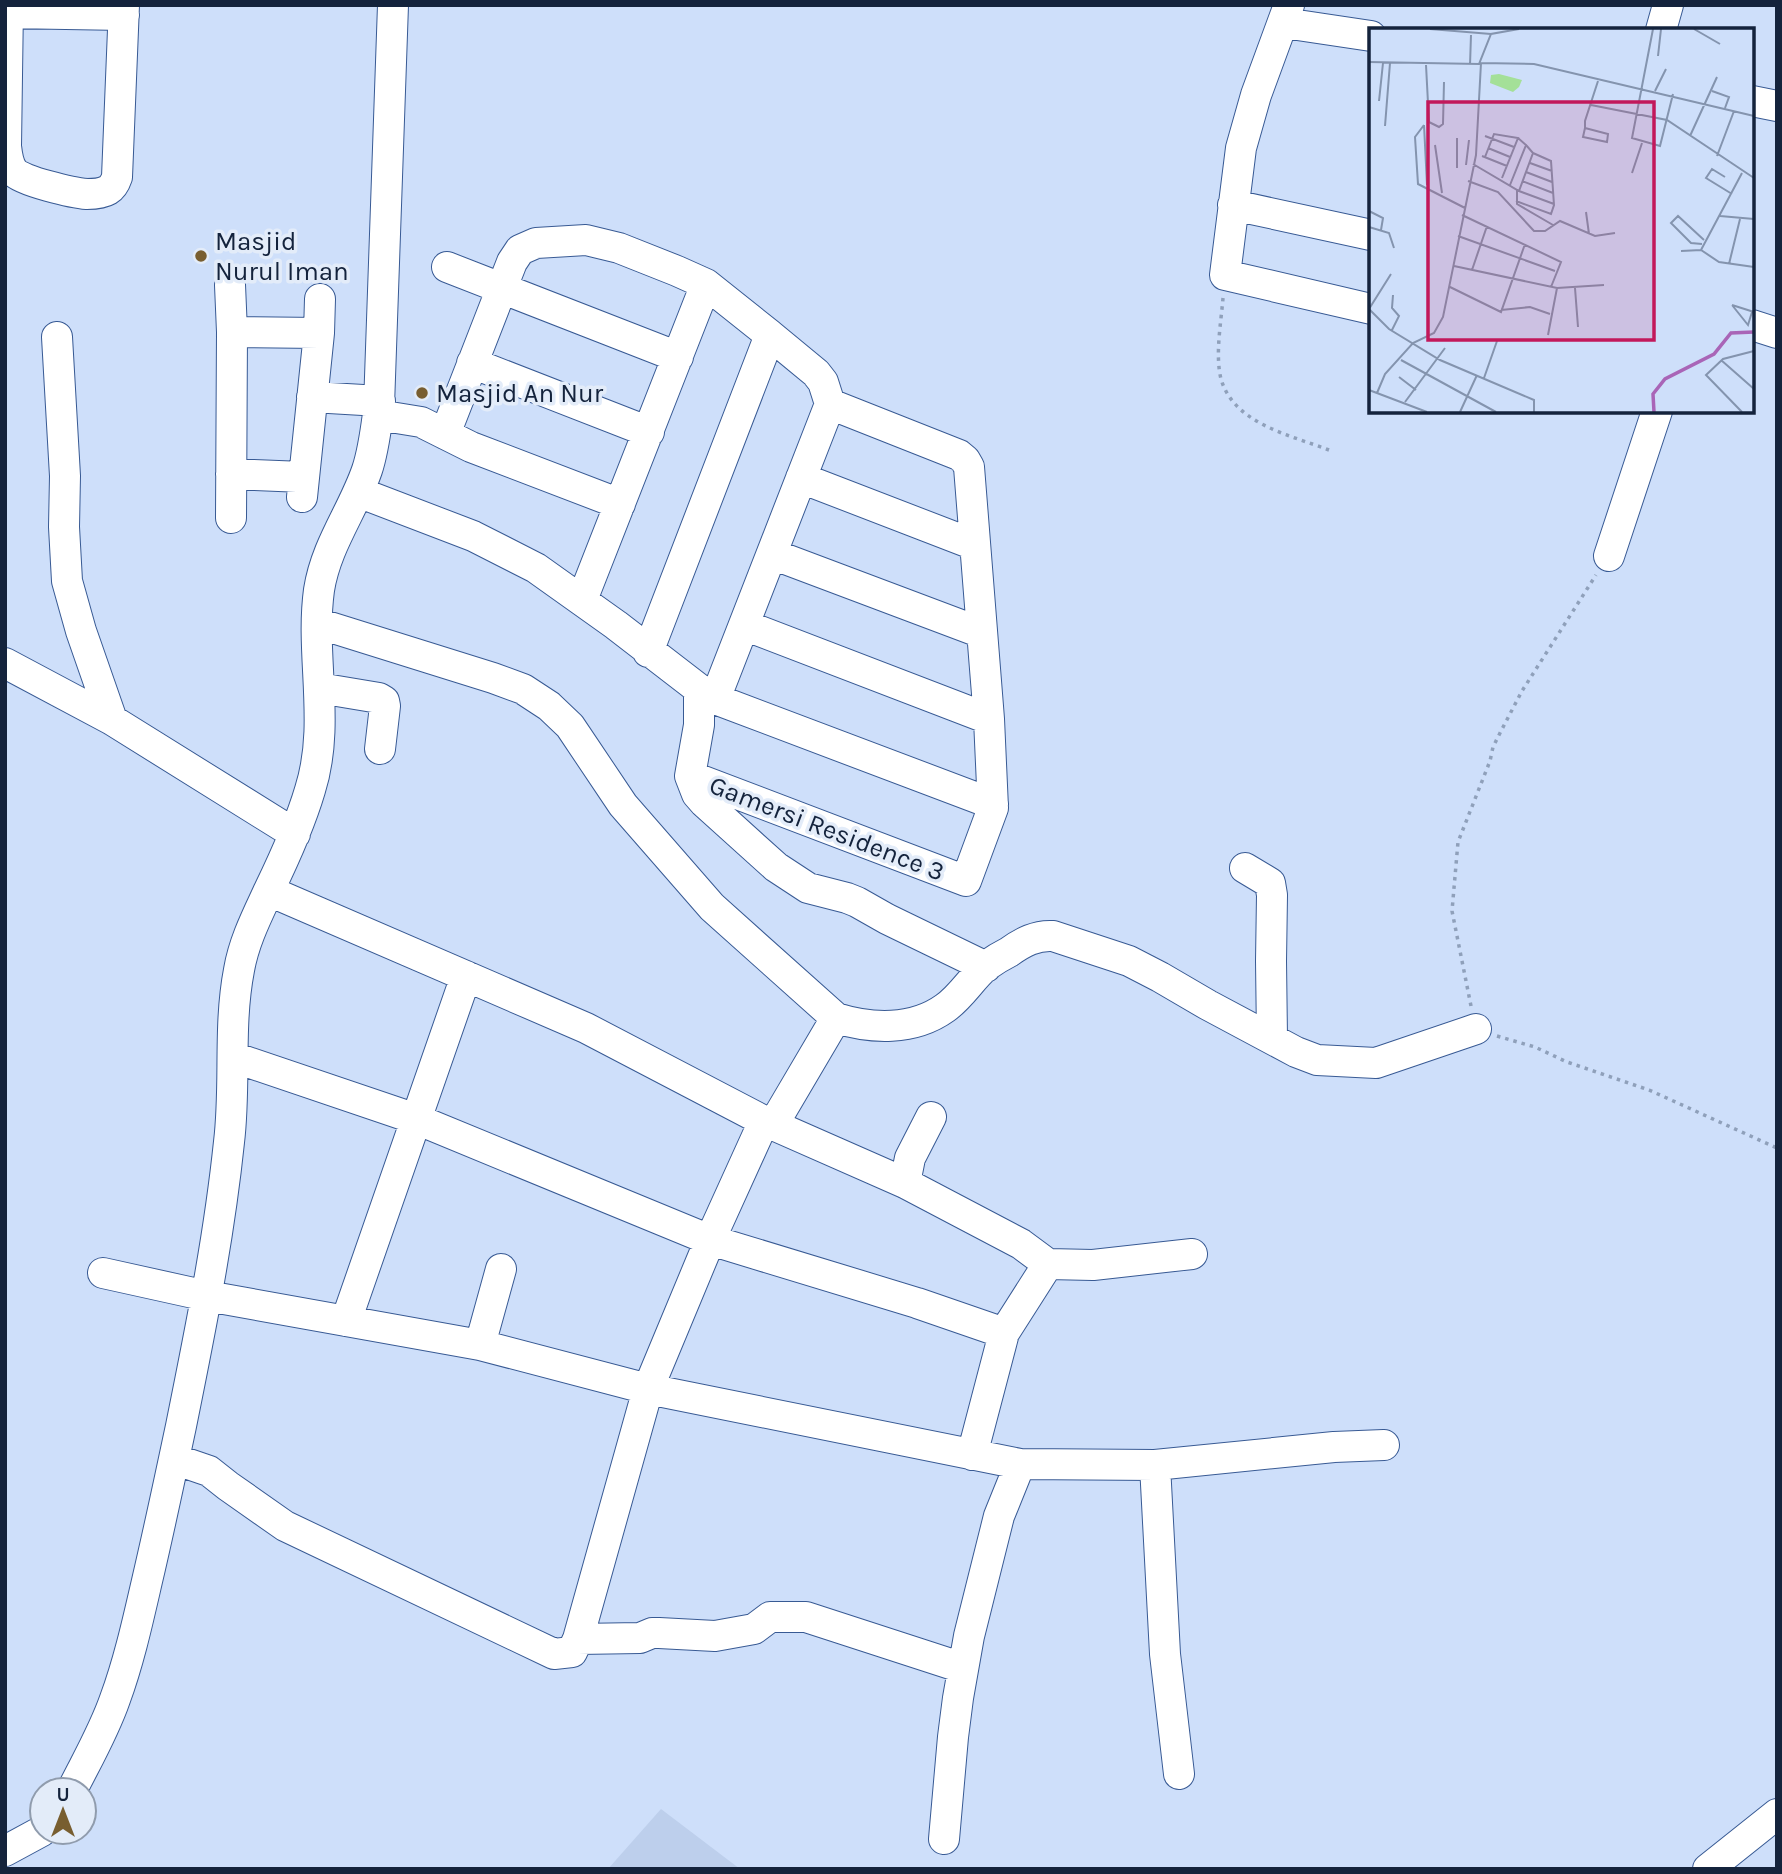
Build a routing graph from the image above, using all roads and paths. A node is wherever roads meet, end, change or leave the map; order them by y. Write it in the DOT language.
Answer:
graph roads {
  1 [pos="393,5"];
  2 [pos="1668,5"];
  3 [pos="8,9"];
  4 [pos="124,10"];
  5 [pos="1287,14"];
  6 [pos="1662,28"];
  7 [pos="1369,35"];
  8 [pos="1754,100"];
  9 [pos="1777,106"];
  10 [pos="1233,205"];
  11 [pos="1369,235"];
  12 [pos="447,267"];
  13 [pos="1225,275"];
  14 [pos="706,284"];
  15 [pos="230,285"];
  16 [pos="501,288"];
  17 [pos="320,299"];
  18 [pos="1369,309"];
  19 [pos="1754,326"];
  20 [pos="232,332"];
  21 [pos="1777,332"];
  22 [pos="319,333"];
  23 [pos="770,335"];
  24 [pos="57,337"];
  25 [pos="678,357"];
  26 [pos="472,363"];
  27 [pos="830,404"];
  28 [pos="311,405"];
  29 [pos="378,412"];
  30 [pos="1656,413"];
  31 [pos="649,432"];
  32 [pos="445,434"];
  33 [pos="1329,450"];
  34 [pos="231,474"];
  35 [pos="801,478"];
  36 [pos="358,492"];
  37 [pos="620,504"];
  38 [pos="231,518"];
  39 [pos="975,545"];
  40 [pos="772,554"];
  41 [pos="1609,556"];
  42 [pos="582,600"];
  43 [pos="317,623"];
  44 [pos="744,625"];
  45 [pos="982,633"];
  46 [pos="648,652"];
  47 [pos="5,663"];
  48 [pos="319,688"];
  49 [pos="707,694"];
  50 [pos="989,719"];
  51 [pos="112,720"];
  52 [pos="380,748"];
  53 [pos="690,776"];
  54 [pos="993,804"];
  55 [pos="295,834"];
  56 [pos="1245,868"];
  57 [pos="269,891"];
  58 [pos="986,967"];
  59 [pos="466,976"];
  60 [pos="836,1018"];
  61 [pos="1476,1029"];
  62 [pos="1272,1038"];
  63 [pos="233,1057"];
  64 [pos="931,1117"];
  65 [pos="416,1119"];
  66 [pos="769,1123"];
  67 [pos="1777,1148"];
  68 [pos="905,1183"];
  69 [pos="710,1240"];
  70 [pos="1192,1254"];
  71 [pos="1048,1264"];
  72 [pos="500,1269"];
  73 [pos="103,1273"];
  74 [pos="207,1296"];
  75 [pos="346,1321"];
  76 [pos="1004,1333"];
  77 [pos="480,1345"];
  78 [pos="648,1388"];
  79 [pos="1384,1445"];
  80 [pos="972,1455"];
  81 [pos="174,1459"];
  82 [pos="1020,1464"];
  83 [pos="1155,1465"];
  84 [pos="578,1639"];
  85 [pos="963,1668"];
  86 [pos="1179,1774"];
  87 [pos="79,1776"];
  88 [pos="1777,1814"];
  89 [pos="944,1839"];
  90 [pos="1708,1869"];
  1 -- 29 [label="street"];
  2 -- 6 [label="street"];
  3 -- 4 [label="street"];
  3 -- 4 [label="street"];
  5 -- 7 [label="street"];
  5 -- 10 [label="street"];
  8 -- 9 [label="street"];
  10 -- 11 [label="street"];
  10 -- 13 [label="street"];
  12 -- 16 [label="street"];
  13 -- 18 [label="street"];
  13 -- 33 [label="path"];
  14 -- 16 [label="street"];
  14 -- 23 [label="street"];
  14 -- 25 [label="street"];
  15 -- 20 [label="street"];
  16 -- 25 [label="street"];
  16 -- 26 [label="street"];
  17 -- 22 [label="street"];
  19 -- 21 [label="street"];
  20 -- 22 [label="street"];
  20 -- 34 [label="street"];
  22 -- 28 [label="street"];
  23 -- 27 [label="street"];
  23 -- 46 [label="street"];
  24 -- 51 [label="street"];
  25 -- 31 [label="street"];
  26 -- 31 [label="street"];
  26 -- 32 [label="street"];
  27 -- 35 [label="street, Gamersi Residence 3"];
  27 -- 39 [label="street, Gamersi Residence 3"];
  28 -- 29 [label="street"];
  28 -- 34 [label="street"];
  29 -- 32 [label="street"];
  29 -- 36 [label="street"];
  30 -- 41 [label="street"];
  31 -- 37 [label="street"];
  32 -- 37 [label="street"];
  34 -- 38 [label="street"];
  35 -- 39 [label="street"];
  35 -- 40 [label="street, Gamersi Residence 3"];
  36 -- 42 [label="street"];
  36 -- 43 [label="street"];
  37 -- 42 [label="street"];
  39 -- 45 [label="street, Gamersi Residence 3"];
  40 -- 44 [label="street, Gamersi Residence 3"];
  40 -- 45 [label="street"];
  41 -- 61 [label="path"];
  42 -- 46 [label="street"];
  43 -- 48 [label="street"];
  43 -- 60 [label="street"];
  44 -- 49 [label="street, Gamersi Residence 3"];
  44 -- 50 [label="street"];
  45 -- 50 [label="street, Gamersi Residence 3"];
  46 -- 49 [label="street"];
  47 -- 51 [label="street"];
  48 -- 52 [label="street"];
  48 -- 55 [label="street"];
  49 -- 53 [label="street, Gamersi Residence 3"];
  49 -- 54 [label="street"];
  50 -- 54 [label="street, Gamersi Residence 3"];
  51 -- 55 [label="street"];
  53 -- 54 [label="street, Gamersi Residence 3"];
  53 -- 58 [label="street, Gamersi Residence 3"];
  55 -- 57 [label="street"];
  56 -- 62 [label="street"];
  57 -- 59 [label="street"];
  57 -- 63 [label="street"];
  58 -- 60 [label="street"];
  58 -- 62 [label="street"];
  59 -- 65 [label="street"];
  59 -- 66 [label="street"];
  60 -- 66 [label="street"];
  61 -- 62 [label="street"];
  61 -- 67 [label="path"];
  63 -- 65 [label="street"];
  63 -- 74 [label="street"];
  64 -- 68 [label="street"];
  65 -- 69 [label="street"];
  65 -- 75 [label="street"];
  66 -- 68 [label="street"];
  66 -- 69 [label="street"];
  68 -- 71 [label="street"];
  69 -- 76 [label="street"];
  69 -- 78 [label="street"];
  70 -- 71 [label="street"];
  71 -- 76 [label="street"];
  72 -- 77 [label="street"];
  73 -- 74 [label="street"];
  74 -- 75 [label="street"];
  74 -- 81 [label="street"];
  75 -- 77 [label="street"];
  76 -- 80 [label="street"];
  77 -- 78 [label="street"];
  78 -- 80 [label="street"];
  78 -- 84 [label="street"];
  79 -- 83 [label="street"];
  80 -- 82 [label="street"];
  81 -- 84 [label="street"];
  81 -- 87 [label="street"];
  82 -- 83 [label="street"];
  82 -- 85 [label="street"];
  83 -- 86 [label="street"];
  84 -- 85 [label="street"];
  85 -- 89 [label="street"];
  88 -- 90 [label="street"];
}
